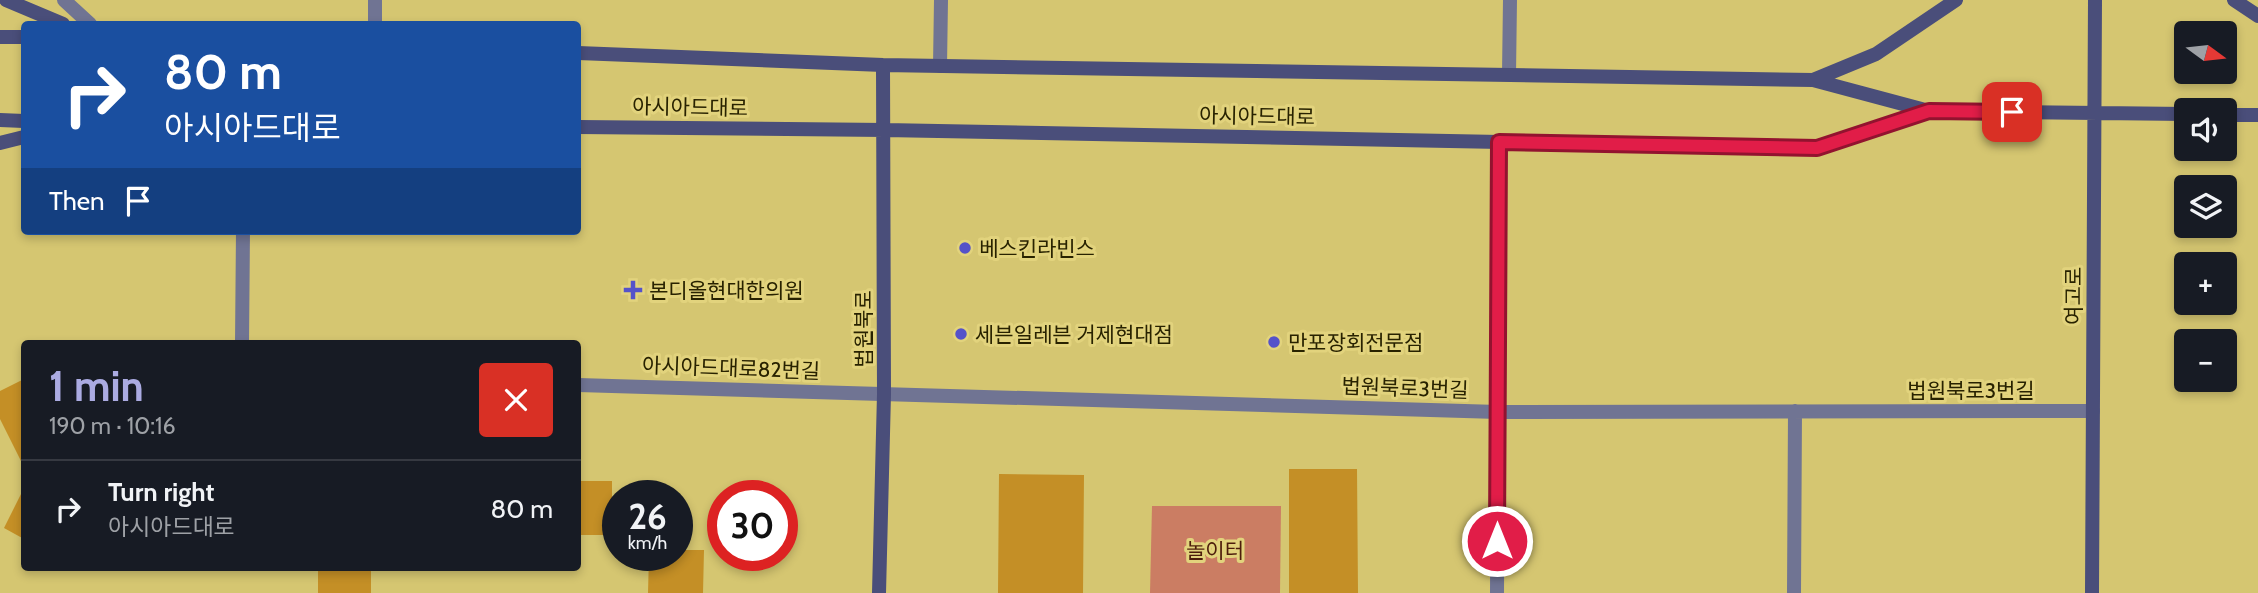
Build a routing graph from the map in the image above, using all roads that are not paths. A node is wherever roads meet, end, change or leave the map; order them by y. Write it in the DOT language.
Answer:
graph roads {
  1 [pos="6,0"];
  2 [pos="64,0"];
  3 [pos="375,0"];
  4 [pos="941,0"];
  5 [pos="1510,0"];
  6 [pos="1956,0"];
  7 [pos="2095,0"];
  8 [pos="2234,0"];
  9 [pos="2258,16"];
  10 [pos="56,21"];
  11 [pos="87,21"];
  12 [pos="375,21"];
  13 [pos="0,37"];
  14 [pos="21,37"];
  15 [pos="581,53"];
  16 [pos="883,65"];
  17 [pos="940,66"];
  18 [pos="1509,74"];
  19 [pos="1812,80"];
  20 [pos="1929,111"];
  21 [pos="2095,113"];
  22 [pos="2174,114"];
  23 [pos="2237,115"];
  24 [pos="2258,115"];
  25 [pos="0,120"];
  26 [pos="21,121"];
  27 [pos="581,127"];
  28 [pos="885,130"];
  29 [pos="21,138"];
  30 [pos="1499,142"];
  31 [pos="0,143"];
  32 [pos="243,235"];
  33 [pos="242,340"];
  34 [pos="581,385"];
  35 [pos="884,394"];
  36 [pos="1795,411"];
  37 [pos="2093,411"];
  38 [pos="1498,412"];
  39 [pos="878,593"];
  40 [pos="1497,593"];
  41 [pos="1794,593"];
  42 [pos="2092,593"];
  1 -- 10 [label="main road"];
  2 -- 11 [label="street"];
  3 -- 12 [label="street"];
  4 -- 17 [label="street"];
  5 -- 18 [label="street"];
  6 -- 19 [label="main road"];
  7 -- 21 [label="main road, 여고로"];
  8 -- 9 [label="main road"];
  13 -- 14 [label="main road"];
  15 -- 16 [label="main road, 아시아드대로"];
  16 -- 17 [label="main road, 아시아드대로"];
  16 -- 28 [label="main road, 법원북로"];
  17 -- 18 [label="main road, 아시아드대로"];
  18 -- 19 [label="main road, 아시아드대로"];
  19 -- 20 [label="main road, 아시아드대로"];
  20 -- 21 [label="main road, 아시아드대로"];
  20 -- 30 [label="main road, 아시아드대로"];
  21 -- 22 [label="main road, 아시아드대로"];
  21 -- 37 [label="main road, 여고로"];
  23 -- 24 [label="main road"];
  25 -- 26 [label="main road"];
  27 -- 28 [label="main road, 아시아드대로"];
  28 -- 30 [label="main road, 아시아드대로"];
  28 -- 35 [label="main road, 법원북로"];
  29 -- 31 [label="main road"];
  30 -- 38 [label="street"];
  32 -- 33 [label="street"];
  34 -- 35 [label="street, 아시아드대로82번길"];
  35 -- 38 [label="street, 법원북로3번길"];
  35 -- 39 [label="main road, 법원북로"];
  36 -- 37 [label="street, 법원북로3번길"];
  36 -- 38 [label="street, 법원북로3번길"];
  36 -- 41 [label="street"];
  37 -- 42 [label="main road, 여고로"];
  38 -- 40 [label="street"];
}
